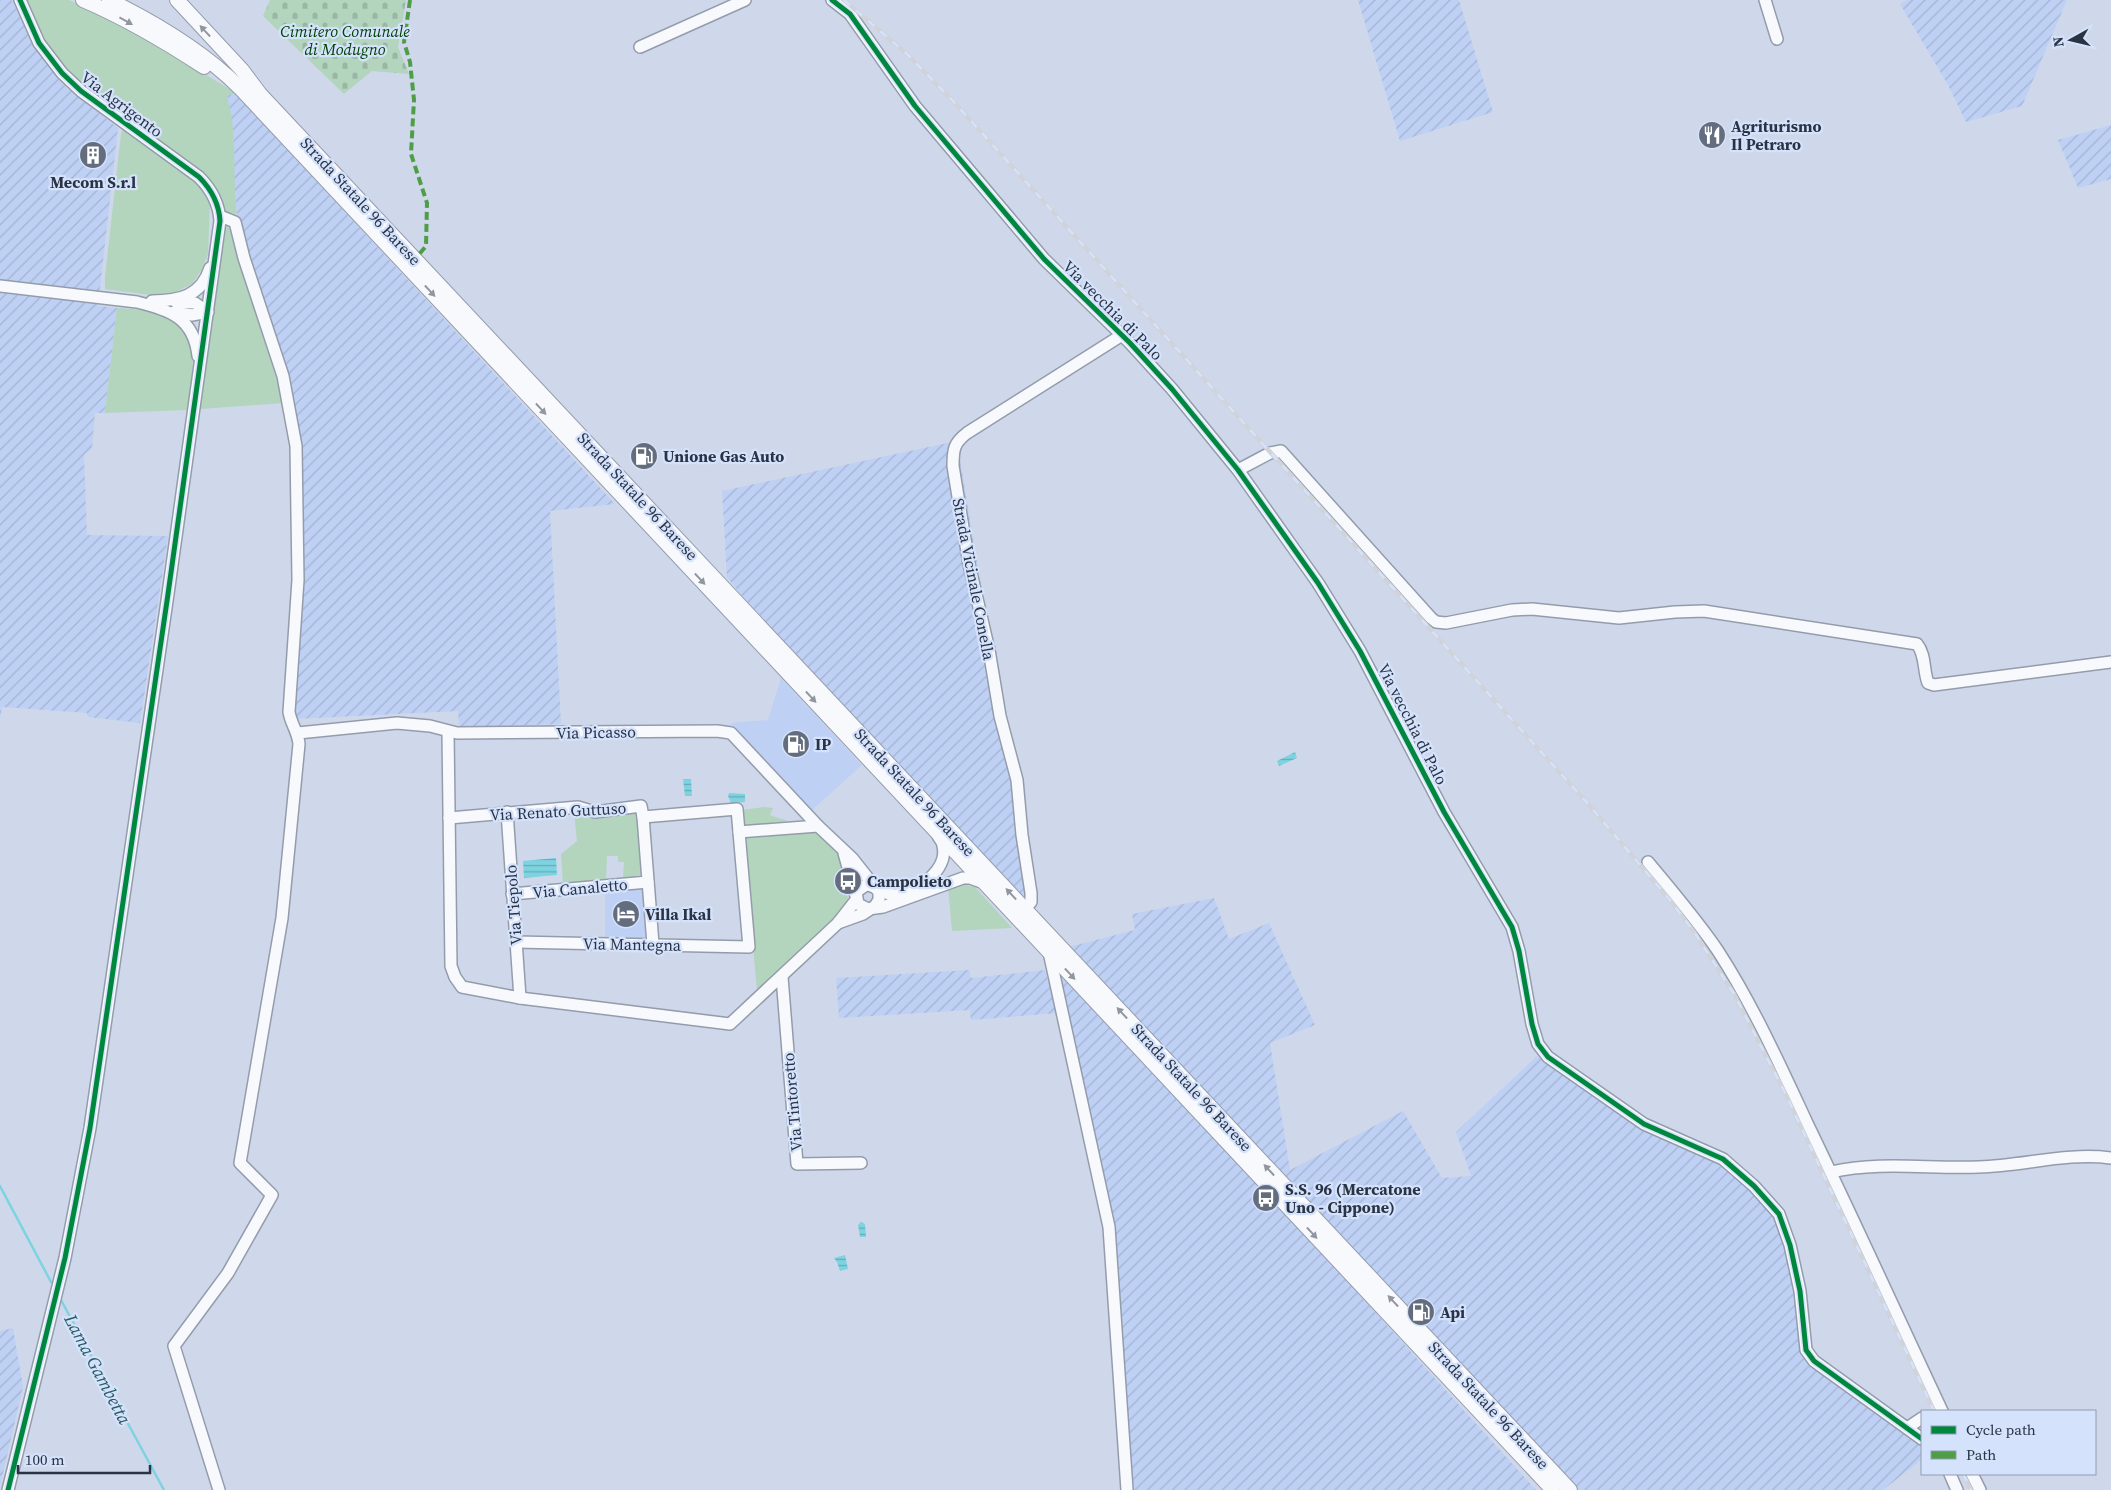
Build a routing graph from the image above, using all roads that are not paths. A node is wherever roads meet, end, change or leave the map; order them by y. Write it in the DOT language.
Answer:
graph roads {
  1 [pos="20,0"];
  2 [pos="83,0"];
  3 [pos="109,0"];
  4 [pos="127,0"];
  5 [pos="177,0"];
  6 [pos="745,0"];
  7 [pos="832,0"];
  8 [pos="1765,0"];
  9 [pos="1777,39"];
  10 [pos="640,47"];
  11 [pos="256,98"];
  12 [pos="220,216"];
  13 [pos="216,250"];
  14 [pos="0,286"];
  15 [pos="170,306"];
  16 [pos="208,312"];
  17 [pos="1122,335"];
  18 [pos="200,370"];
  19 [pos="1238,470"];
  20 [pos="2111,662"];
  21 [pos="448,732"];
  22 [pos="298,733"];
  23 [pos="507,812"];
  24 [pos="643,817"];
  25 [pos="449,818"];
  26 [pos="818,826"];
  27 [pos="935,830"];
  28 [pos="739,832"];
  29 [pos="844,852"];
  30 [pos="1648,862"];
  31 [pos="648,882"];
  32 [pos="989,886"];
  33 [pos="877,888"];
  34 [pos="512,894"];
  35 [pos="856,898"];
  36 [pos="872,908"];
  37 [pos="1025,909"];
  38 [pos="838,923"];
  39 [pos="516,942"];
  40 [pos="653,944"];
  41 [pos="1049,952"];
  42 [pos="782,976"];
  43 [pos="520,998"];
  44 [pos="2111,1158"];
  45 [pos="861,1163"];
  46 [pos="1831,1172"];
  47 [pos="1940,1410"];
  48 [pos="1921,1419"];
  49 [pos="1907,1428"];
  50 [pos="1921,1438"];
  51 [pos="1950,1475"];
  52 [pos="1972,1475"];
  53 [pos="8,1490"];
  54 [pos="219,1490"];
  55 [pos="1127,1490"];
  56 [pos="1553,1490"];
  57 [pos="1570,1490"];
  58 [pos="1957,1490"];
  59 [pos="1980,1490"];
  1 -- 12 [label="street, Via Agrigento"];
  2 -- 11 [label="main road, one-way"];
  3 -- 11 [label="main road"];
  4 -- 11 [label="main road"];
  11 -- 5 [label="main road, one-way"];
  6 -- 10 [label="street"];
  7 -- 17 [label="street, Via vecchia di Palo"];
  8 -- 9 [label="street"];
  11 -- 27 [label="main road, Strada Statale 96 Barese, one-way"];
  37 -- 11 [label="main road, Strada Statale 96 Barese, one-way"];
  12 -- 13 [label="street"];
  12 -- 22 [label="street"];
  13 -- 15 [label="street"];
  13 -- 16 [label="street"];
  14 -- 15 [label="street"];
  15 -- 16 [label="street"];
  15 -- 18 [label="street"];
  16 -- 18 [label="street"];
  17 -- 19 [label="street, Via vecchia di Palo"];
  17 -- 37 [label="street, Strada Vicinale Conella"];
  18 -- 53 [label="street"];
  19 -- 20 [label="street"];
  19 -- 49 [label="street, Via vecchia di Palo"];
  21 -- 22 [label="street, Via Picasso"];
  21 -- 25 [label="street"];
  21 -- 26 [label="street, Via Picasso"];
  22 -- 54 [label="street"];
  23 -- 24 [label="street, Via Renato Guttuso"];
  23 -- 25 [label="street, Via Renato Guttuso"];
  23 -- 34 [label="street, Via Tiepolo"];
  24 -- 28 [label="street, Via Renato Guttuso"];
  24 -- 31 [label="street"];
  25 -- 43 [label="street"];
  26 -- 28 [label="street"];
  26 -- 29 [label="street, Via Picasso"];
  27 -- 32 [label="main road, Strada Statale 96 Barese"];
  27 -- 33 [label="street"];
  28 -- 40 [label="street, Via Mantegna"];
  29 -- 33 [label="street, Via Picasso"];
  29 -- 35 [label="street"];
  30 -- 46 [label="street"];
  31 -- 34 [label="street, Via Canaletto"];
  31 -- 40 [label="street"];
  32 -- 36 [label="street"];
  32 -- 41 [label="main road, Strada Statale 96 Barese"];
  33 -- 35 [label="street"];
  33 -- 36 [label="street"];
  34 -- 39 [label="street, Via Tiepolo"];
  35 -- 36 [label="street"];
  35 -- 38 [label="street"];
  36 -- 38 [label="street"];
  57 -- 37 [label="main road, Strada Statale 96 Barese, one-way"];
  38 -- 42 [label="street"];
  39 -- 40 [label="street, Via Mantegna"];
  39 -- 43 [label="street, Via Tiepolo"];
  41 -- 55 [label="street"];
  41 -- 56 [label="main road, Strada Statale 96 Barese, one-way"];
  42 -- 43 [label="street"];
  42 -- 45 [label="street, Via Tintoretto"];
  44 -- 46 [label="street"];
  46 -- 47 [label="street"];
  48 -- 49 [label="street"];
  49 -- 50 [label="street, Via vecchia di Palo"];
  51 -- 58 [label="street"];
  52 -- 59 [label="street"];
}
